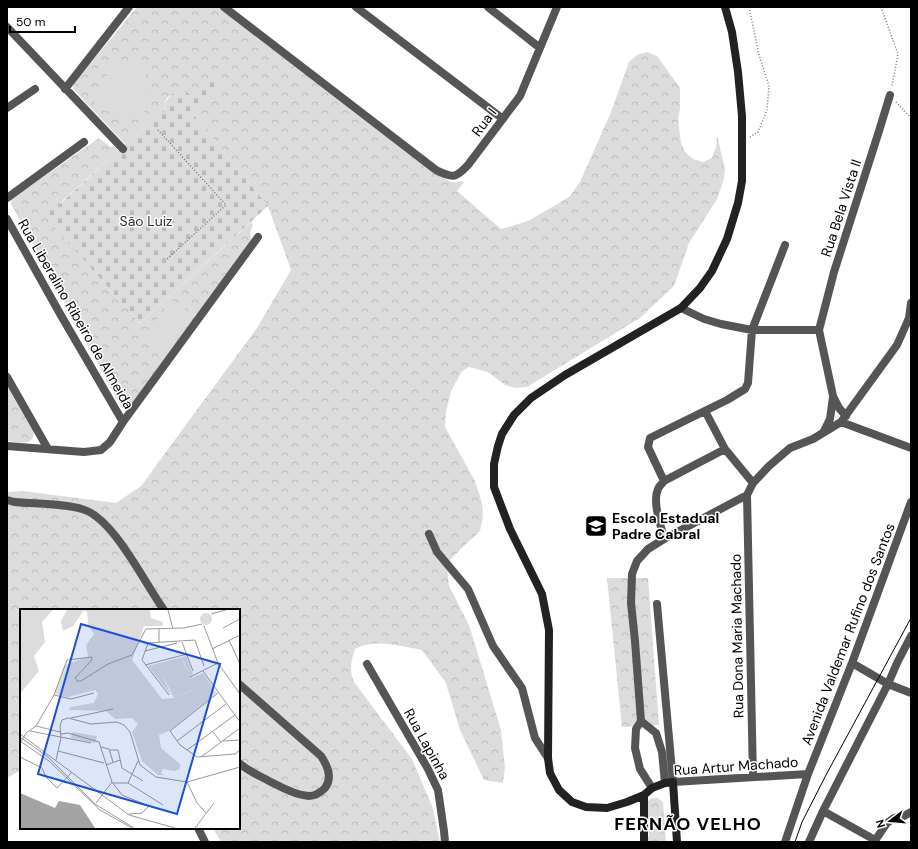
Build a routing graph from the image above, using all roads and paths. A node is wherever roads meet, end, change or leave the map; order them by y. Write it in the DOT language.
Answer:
graph roads {
  1 [pos="129,7"];
  2 [pos="224,7"];
  3 [pos="356,7"];
  4 [pos="488,7"];
  5 [pos="557,7"];
  6 [pos="725,7"];
  7 [pos="749,7"];
  8 [pos="881,7"];
  9 [pos="7,27"];
  10 [pos="540,48"];
  11 [pos="35,89"];
  12 [pos="65,89"];
  13 [pos="890,95"];
  14 [pos="7,108"];
  15 [pos="911,118"];
  16 [pos="503,119"];
  17 [pos="158,130"];
  18 [pos="84,142"];
  19 [pos="742,143"];
  20 [pos="123,150"];
  21 [pos="7,198"];
  22 [pos="7,219"];
  23 [pos="258,237"];
  24 [pos="785,245"];
  25 [pos="167,259"];
  26 [pos="911,303"];
  27 [pos="681,308"];
  28 [pos="752,330"];
  29 [pos="819,330"];
  30 [pos="7,377"];
  31 [pos="833,396"];
  32 [pos="705,411"];
  33 [pos="843,419"];
  34 [pos="123,422"];
  35 [pos="824,432"];
  36 [pos="7,446"];
  37 [pos="911,448"];
  38 [pos="48,449"];
  39 [pos="725,449"];
  40 [pos="664,481"];
  41 [pos="752,483"];
  42 [pos="746,495"];
  43 [pos="7,500"];
  44 [pos="911,502"];
  45 [pos="428,534"];
  46 [pos="664,539"];
  47 [pos="657,604"];
  48 [pos="163,609"];
  49 [pos="911,636"];
  50 [pos="852,663"];
  51 [pos="367,664"];
  52 [pos="888,684"];
  53 [pos="240,685"];
  54 [pos="911,693"];
  55 [pos="641,721"];
  56 [pos="548,758"];
  57 [pos="240,764"];
  58 [pos="808,774"];
  59 [pos="753,777"];
  60 [pos="669,783"];
  61 [pos="652,788"];
  62 [pos="644,795"];
  63 [pos="823,811"];
  64 [pos="909,815"];
  65 [pos="198,829"];
  66 [pos="875,841"];
  67 [pos="205,842"];
  68 [pos="445,842"];
  69 [pos="644,842"];
  70 [pos="677,842"];
  71 [pos="785,842"];
  72 [pos="809,842"];
  1 -- 12 [label="street"];
  2 -- 16 [label="street, Rua I"];
  3 -- 16 [label="street"];
  4 -- 10 [label="street"];
  5 -- 10 [label="street, Rua I"];
  6 -- 19 [label="street, Rua Artur Machado"];
  7 -- 19 [label="path"];
  8 -- 13 [label="path"];
  9 -- 12 [label="street"];
  10 -- 16 [label="street, Rua I"];
  11 -- 14 [label="street"];
  12 -- 20 [label="street"];
  13 -- 15 [label="path"];
  13 -- 29 [label="street, Rua Bela Vista II"];
  17 -- 25 [label="path"];
  18 -- 21 [label="street"];
  19 -- 27 [label="street, Rua Artur Machado"];
  22 -- 34 [label="street, Rua Liberalino Ribeiro de Almeida"];
  23 -- 34 [label="street"];
  24 -- 28 [label="street"];
  26 -- 33 [label="street"];
  27 -- 28 [label="street"];
  27 -- 56 [label="street, Rua Artur Machado"];
  28 -- 29 [label="street"];
  28 -- 32 [label="street"];
  29 -- 31 [label="street"];
  30 -- 38 [label="street"];
  31 -- 33 [label="street"];
  31 -- 35 [label="street"];
  32 -- 39 [label="street"];
  32 -- 40 [label="street"];
  33 -- 35 [label="street"];
  33 -- 37 [label="street"];
  34 -- 38 [label="street"];
  35 -- 41 [label="street"];
  36 -- 38 [label="street"];
  39 -- 40 [label="street"];
  39 -- 41 [label="street"];
  40 -- 46 [label="street"];
  41 -- 42 [label="street"];
  42 -- 46 [label="street"];
  42 -- 59 [label="street, Rua Dona Maria Machado"];
  43 -- 48 [label="street"];
  44 -- 50 [label="street, Avenida Valdemar Rufino dos Santos"];
  45 -- 56 [label="street"];
  46 -- 55 [label="street"];
  47 -- 60 [label="street"];
  49 -- 52 [label="street"];
  50 -- 52 [label="street"];
  50 -- 58 [label="street, Avenida Valdemar Rufino dos Santos"];
  51 -- 68 [label="street, Rua Lapinha"];
  52 -- 54 [label="street"];
  52 -- 63 [label="street"];
  53 -- 57 [label="street"];
  55 -- 60 [label="street"];
  55 -- 61 [label="street"];
  56 -- 62 [label="street, Rua Artur Machado"];
  58 -- 59 [label="street, Rua Artur Machado"];
  58 -- 71 [label="street, Avenida Valdemar Rufino dos Santos"];
  59 -- 60 [label="street, Rua Artur Machado"];
  60 -- 61 [label="street, Rua Artur Machado"];
  60 -- 70 [label="street"];
  61 -- 62 [label="street, Rua Artur Machado"];
  62 -- 69 [label="street"];
  63 -- 66 [label="street"];
  63 -- 72 [label="street"];
  64 -- 66 [label="street"];
  65 -- 67 [label="street"];
}
